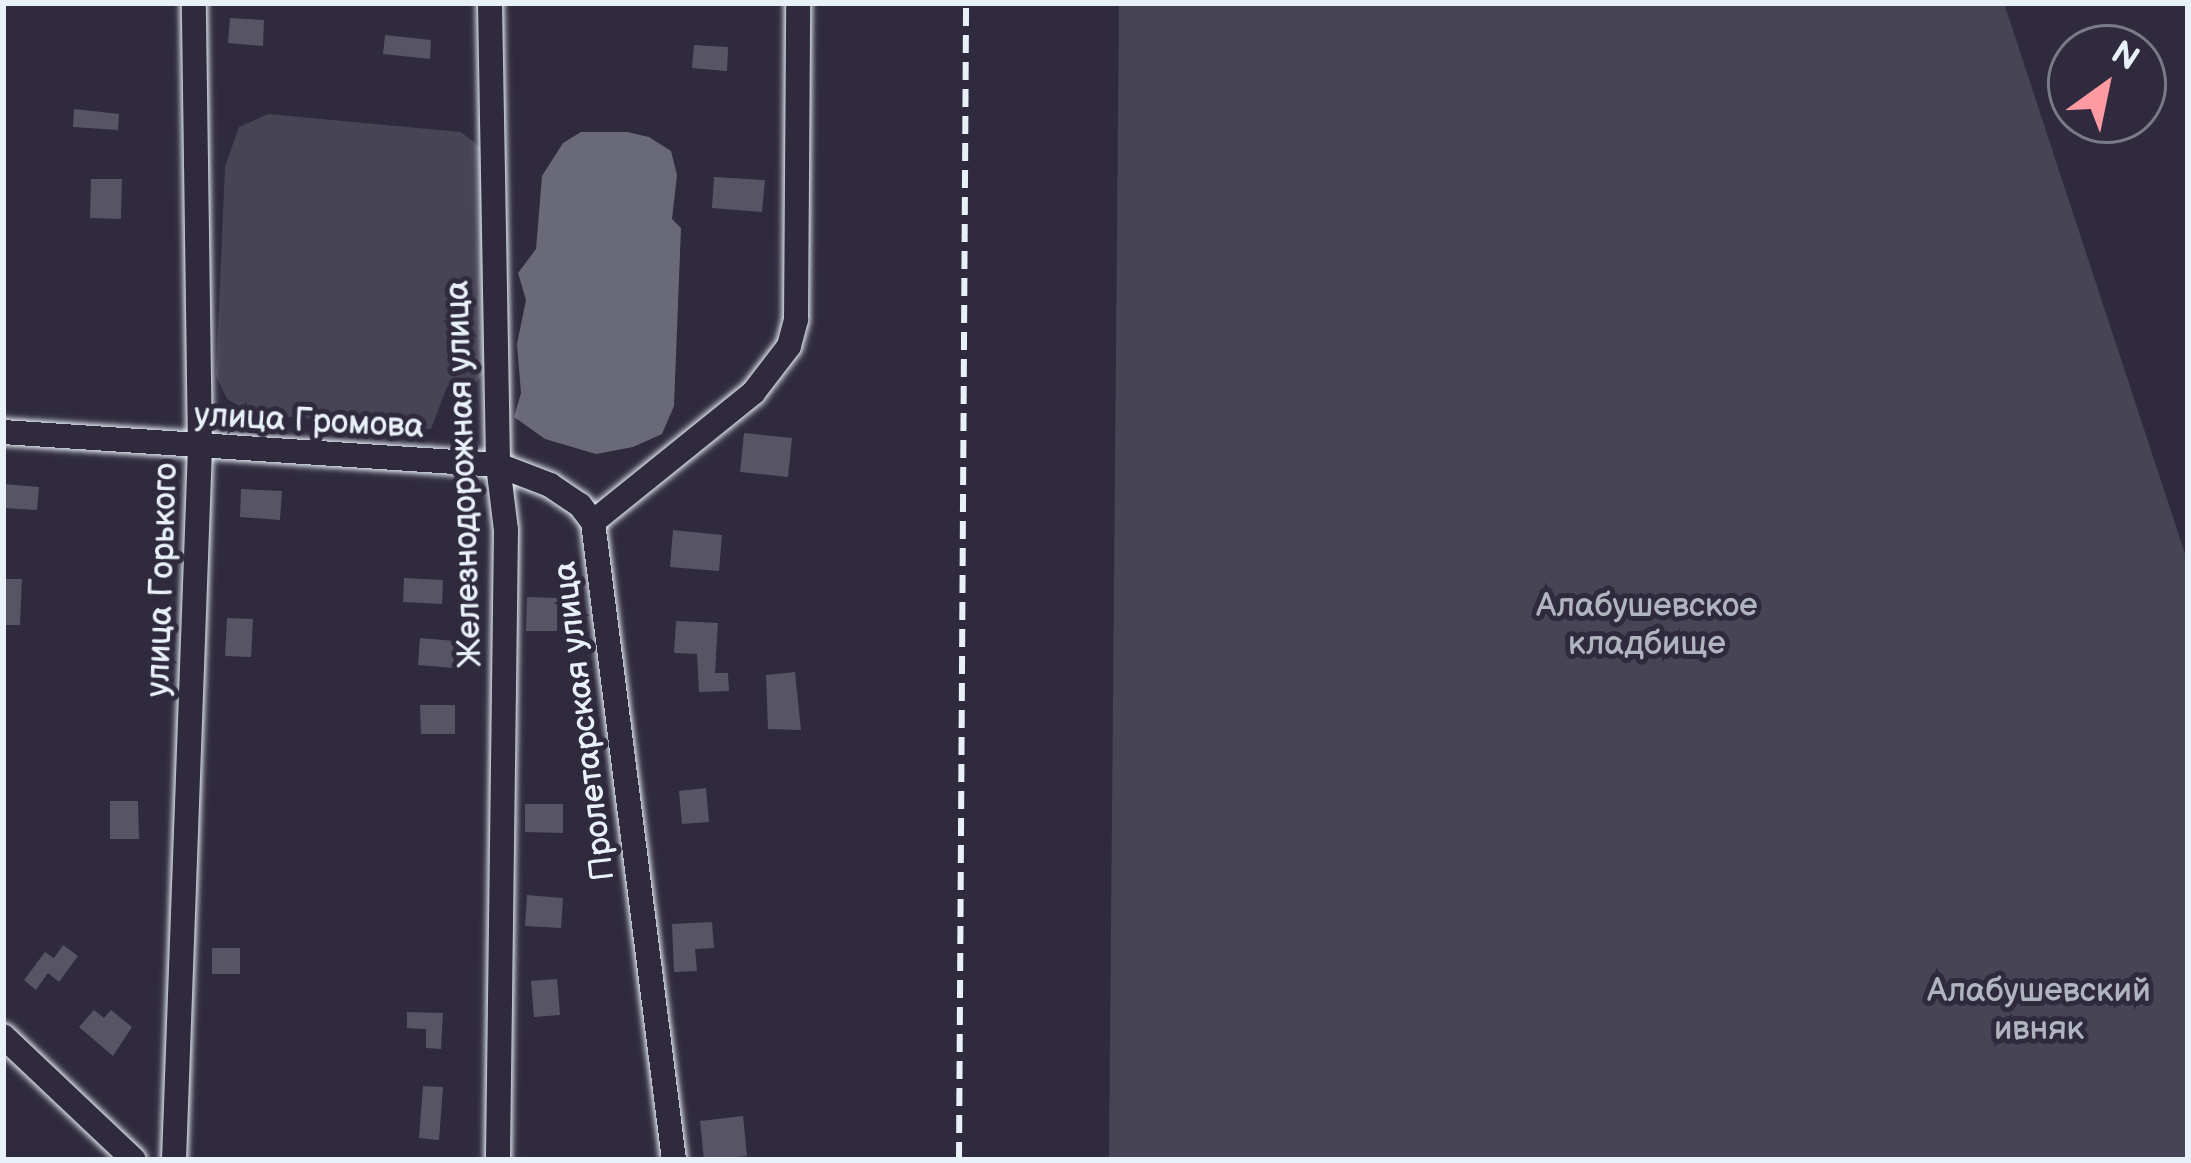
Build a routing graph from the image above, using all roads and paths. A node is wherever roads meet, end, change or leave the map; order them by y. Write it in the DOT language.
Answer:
graph roads {
  1 [pos="194,3"];
  2 [pos="490,3"];
  3 [pos="798,3"];
  4 [pos="3,432"];
  5 [pos="200,449"];
  6 [pos="498,466"];
  7 [pos="592,522"];
  8 [pos="3,1036"];
  9 [pos="134,1160"];
  10 [pos="174,1160"];
  11 [pos="498,1160"];
  12 [pos="674,1160"];
  1 -- 5 [label="street, улица Горького"];
  2 -- 6 [label="street, Железнодорожная улица"];
  3 -- 7 [label="street, Пролетарская улица"];
  4 -- 5 [label="street, улица Громова"];
  5 -- 6 [label="street, улица Громова"];
  5 -- 10 [label="street, улица Горького"];
  6 -- 7 [label="street, улица Громова"];
  6 -- 11 [label="street, Железнодорожная улица"];
  7 -- 12 [label="street, Пролетарская улица"];
  8 -- 9 [label="street"];
}
